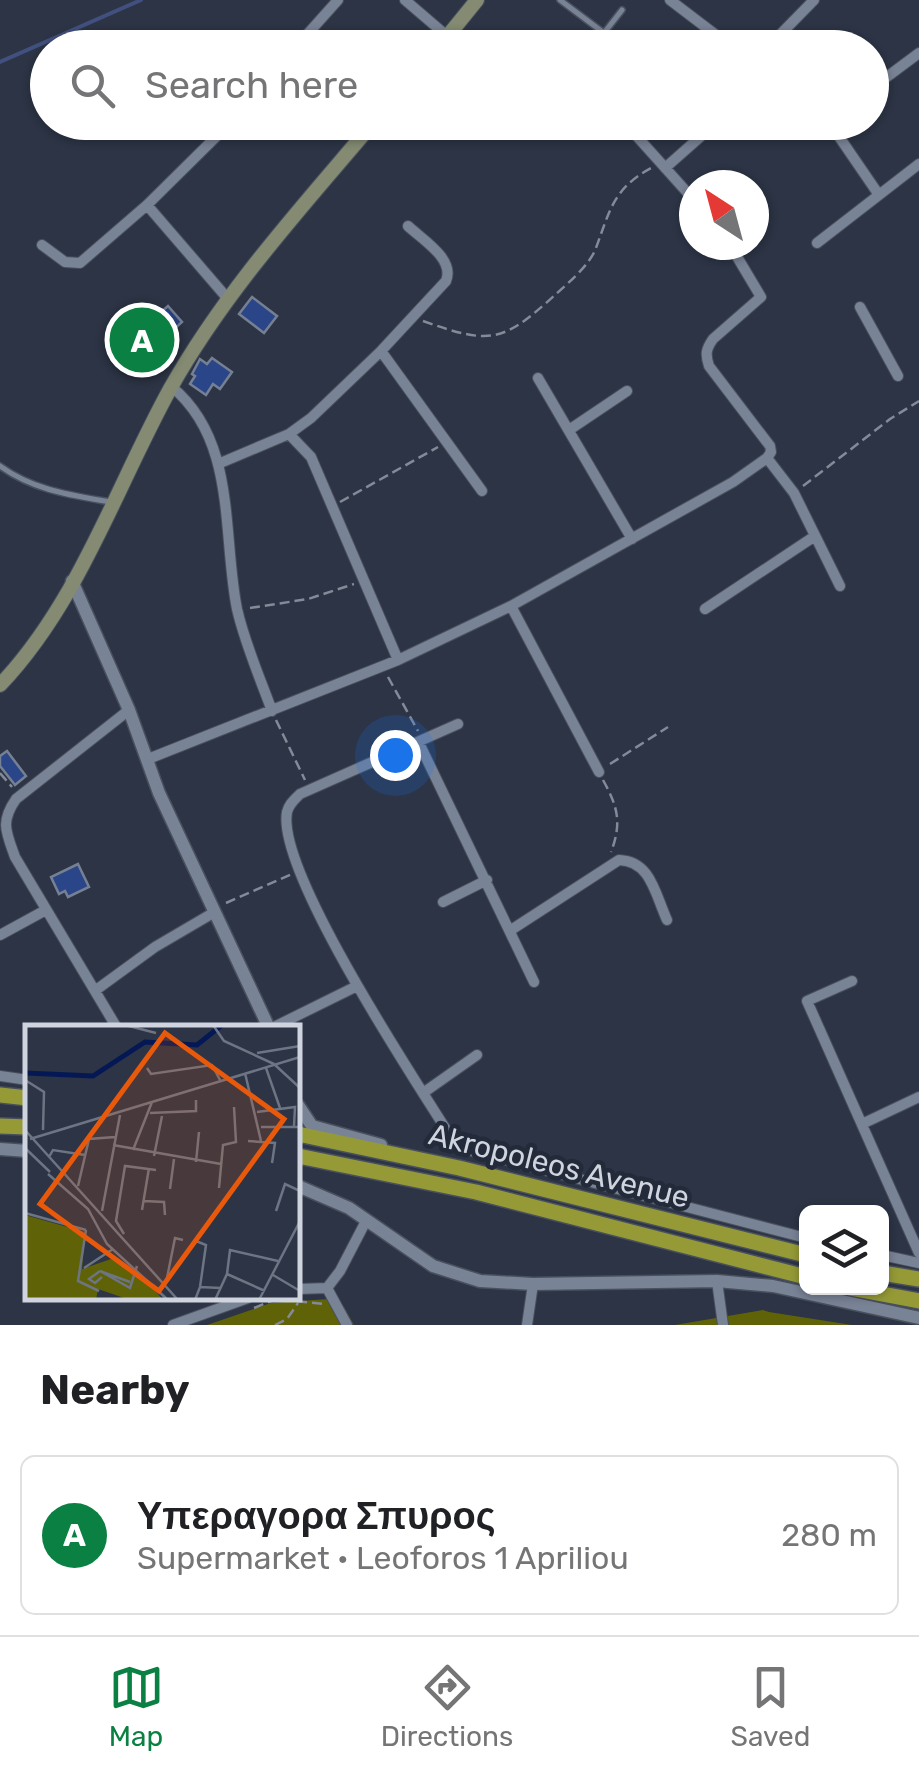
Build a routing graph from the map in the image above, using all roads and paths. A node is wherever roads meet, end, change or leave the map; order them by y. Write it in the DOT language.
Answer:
graph roads {
  1 [pos="338,0"];
  2 [pos="405,0"];
  3 [pos="477,0"];
  4 [pos="560,0"];
  5 [pos="670,0"];
  6 [pos="814,0"];
  7 [pos="622,10"];
  8 [pos="311,30"];
  9 [pos="432,30"];
  10 [pos="453,30"];
  11 [pos="600,30"];
  12 [pos="606,30"];
  13 [pos="709,30"];
  14 [pos="785,30"];
  15 [pos="919,53"];
  16 [pos="889,75"];
  17 [pos="213,140"];
  18 [pos="359,140"];
  19 [pos="640,140"];
  20 [pos="697,140"];
  21 [pos="841,140"];
  22 [pos="919,164"];
  23 [pos="666,168"];
  24 [pos="679,183"];
  25 [pos="878,194"];
  26 [pos="147,206"];
  27 [pos="408,226"];
  28 [pos="817,243"];
  29 [pos="42,245"];
  30 [pos="739,260"];
  31 [pos="228,300"];
  32 [pos="860,308"];
  33 [pos="412,318"];
  34 [pos="382,352"];
  35 [pos="898,376"];
  36 [pos="538,378"];
  37 [pos="172,386"];
  38 [pos="627,391"];
  39 [pos="919,401"];
  40 [pos="569,430"];
  41 [pos="289,434"];
  42 [pos="448,442"];
  43 [pos="767,458"];
  44 [pos="218,464"];
  45 [pos="0,466"];
  46 [pos="482,491"];
  47 [pos="794,494"];
  48 [pos="112,502"];
  49 [pos="333,506"];
  50 [pos="815,536"];
  51 [pos="632,539"];
  52 [pos="364,580"];
  53 [pos="72,582"];
  54 [pos="840,586"];
  55 [pos="511,606"];
  56 [pos="704,609"];
  57 [pos="238,610"];
  58 [pos="398,660"];
  59 [pos="382,666"];
  60 [pos="0,685"];
  61 [pos="129,710"];
  62 [pos="272,711"];
  63 [pos="458,724"];
  64 [pos="668,727"];
  65 [pos="422,742"];
  66 [pos="148,759"];
  67 [pos="599,772"];
  68 [pos="0,773"];
  69 [pos="310,790"];
  70 [pos="19,796"];
  71 [pos="606,868"];
  72 [pos="300,870"];
  73 [pos="487,880"];
  74 [pos="443,902"];
  75 [pos="44,911"];
  76 [pos="212,912"];
  77 [pos="667,920"];
  78 [pos="511,930"];
  79 [pos="0,935"];
  80 [pos="852,981"];
  81 [pos="534,982"];
  82 [pos="357,986"];
  83 [pos="96,990"];
  84 [pos="115,1025"];
  85 [pos="269,1025"];
  86 [pos="277,1025"];
  87 [pos="477,1055"];
  88 [pos="0,1076"];
  89 [pos="25,1080"];
  90 [pos="423,1093"];
  91 [pos="0,1095"];
  92 [pos="25,1098"];
  93 [pos="919,1098"];
  94 [pos="300,1108"];
  95 [pos="862,1124"];
  96 [pos="0,1126"];
  97 [pos="25,1127"];
  98 [pos="300,1134"];
  99 [pos="0,1149"];
  100 [pos="25,1151"];
  101 [pos="300,1156"];
  102 [pos="411,1157"];
  103 [pos="300,1187"];
  104 [pos="366,1220"];
  105 [pos="799,1236"];
  106 [pos="919,1253"];
  107 [pos="799,1254"];
  108 [pos="889,1257"];
  109 [pos="919,1263"];
  110 [pos="889,1274"];
  111 [pos="799,1275"];
  112 [pos="919,1279"];
  113 [pos="716,1281"];
  114 [pos="533,1284"];
  115 [pos="300,1288"];
  116 [pos="327,1288"];
  117 [pos="887,1295"];
  118 [pos="242,1300"];
  119 [pos="274,1300"];
  120 [pos="286,1300"];
  121 [pos="919,1301"];
  122 [pos="298,1303"];
  123 [pos="334,1305"];
  124 [pos="244,1312"];
  125 [pos="919,1318"];
  126 [pos="173,1325"];
  127 [pos="275,1325"];
  128 [pos="346,1325"];
  129 [pos="527,1325"];
  130 [pos="723,1325"];
  1 -- 8 [label="street"];
  2 -- 9 [label="street"];
  3 -- 10 [label="main road"];
  4 -- 11 [label="lane"];
  5 -- 13 [label="street"];
  6 -- 14 [label="street"];
  7 -- 12 [label="lane"];
  15 -- 16 [label="street"];
  17 -- 26 [label="street"];
  18 -- 31 [label="main road"];
  19 -- 23 [label="street"];
  20 -- 23 [label="street"];
  21 -- 25 [label="street"];
  22 -- 25 [label="street"];
  23 -- 24 [label="street"];
  23 -- 33 [label="path"];
  25 -- 28 [label="street"];
  26 -- 29 [label="street"];
  26 -- 31 [label="street"];
  27 -- 33 [label="street"];
  30 -- 43 [label="street"];
  31 -- 37 [label="main road"];
  32 -- 35 [label="street"];
  33 -- 34 [label="street"];
  34 -- 41 [label="street"];
  34 -- 42 [label="street"];
  36 -- 40 [label="street"];
  37 -- 44 [label="street"];
  37 -- 48 [label="main road"];
  38 -- 40 [label="street"];
  39 -- 47 [label="path"];
  40 -- 51 [label="street"];
  41 -- 44 [label="street"];
  41 -- 49 [label="street"];
  42 -- 46 [label="street"];
  42 -- 49 [label="path"];
  43 -- 47 [label="street"];
  43 -- 51 [label="street"];
  44 -- 57 [label="street"];
  45 -- 48 [label="lane"];
  47 -- 50 [label="street"];
  48 -- 53 [label="main road"];
  49 -- 52 [label="street"];
  50 -- 54 [label="street"];
  50 -- 56 [label="street"];
  51 -- 55 [label="street"];
  52 -- 57 [label="path"];
  52 -- 58 [label="street"];
  53 -- 60 [label="main road"];
  53 -- 61 [label="street"];
  55 -- 58 [label="street"];
  55 -- 67 [label="street"];
  57 -- 62 [label="street"];
  58 -- 59 [label="street"];
  59 -- 62 [label="street"];
  59 -- 65 [label="path"];
  61 -- 66 [label="street"];
  61 -- 70 [label="street"];
  62 -- 66 [label="street"];
  62 -- 69 [label="path"];
  63 -- 65 [label="street"];
  64 -- 67 [label="path"];
  65 -- 69 [label="street"];
  65 -- 73 [label="street"];
  66 -- 76 [label="street"];
  67 -- 71 [label="path"];
  68 -- 70 [label="path"];
  69 -- 72 [label="street"];
  70 -- 75 [label="street"];
  71 -- 77 [label="street"];
  71 -- 78 [label="street"];
  72 -- 76 [label="path"];
  72 -- 82 [label="street"];
  73 -- 74 [label="street"];
  73 -- 78 [label="street"];
  75 -- 79 [label="street"];
  75 -- 83 [label="street"];
  76 -- 83 [label="street"];
  76 -- 85 [label="street"];
  78 -- 81 [label="street"];
  80 -- 95 [label="street"];
  82 -- 86 [label="street"];
  82 -- 90 [label="street"];
  83 -- 84 [label="street"];
  87 -- 90 [label="street"];
  88 -- 89 [label="street"];
  90 -- 105 [label="street"];
  91 -- 92 [label="highway"];
  93 -- 95 [label="street"];
  94 -- 102 [label="street"];
  95 -- 106 [label="street"];
  96 -- 97 [label="highway"];
  98 -- 102 [label="highway, Akropoleos Avenue"];
  99 -- 100 [label="street"];
  101 -- 111 [label="highway, Akropoleos Avenue"];
  102 -- 107 [label="highway, Akropoleos Avenue"];
  103 -- 104 [label="street"];
  104 -- 114 [label="street"];
  104 -- 116 [label="street"];
  108 -- 109 [label="street"];
  110 -- 112 [label="highway"];
  113 -- 114 [label="street"];
  113 -- 125 [label="street"];
  113 -- 130 [label="street"];
  114 -- 129 [label="street"];
  115 -- 116 [label="street"];
  116 -- 123 [label="street"];
  117 -- 121 [label="highway"];
  118 -- 126 [label="street"];
  119 -- 124 [label="path"];
  120 -- 123 [label="path"];
  122 -- 127 [label="path"];
  123 -- 128 [label="street"];
}
